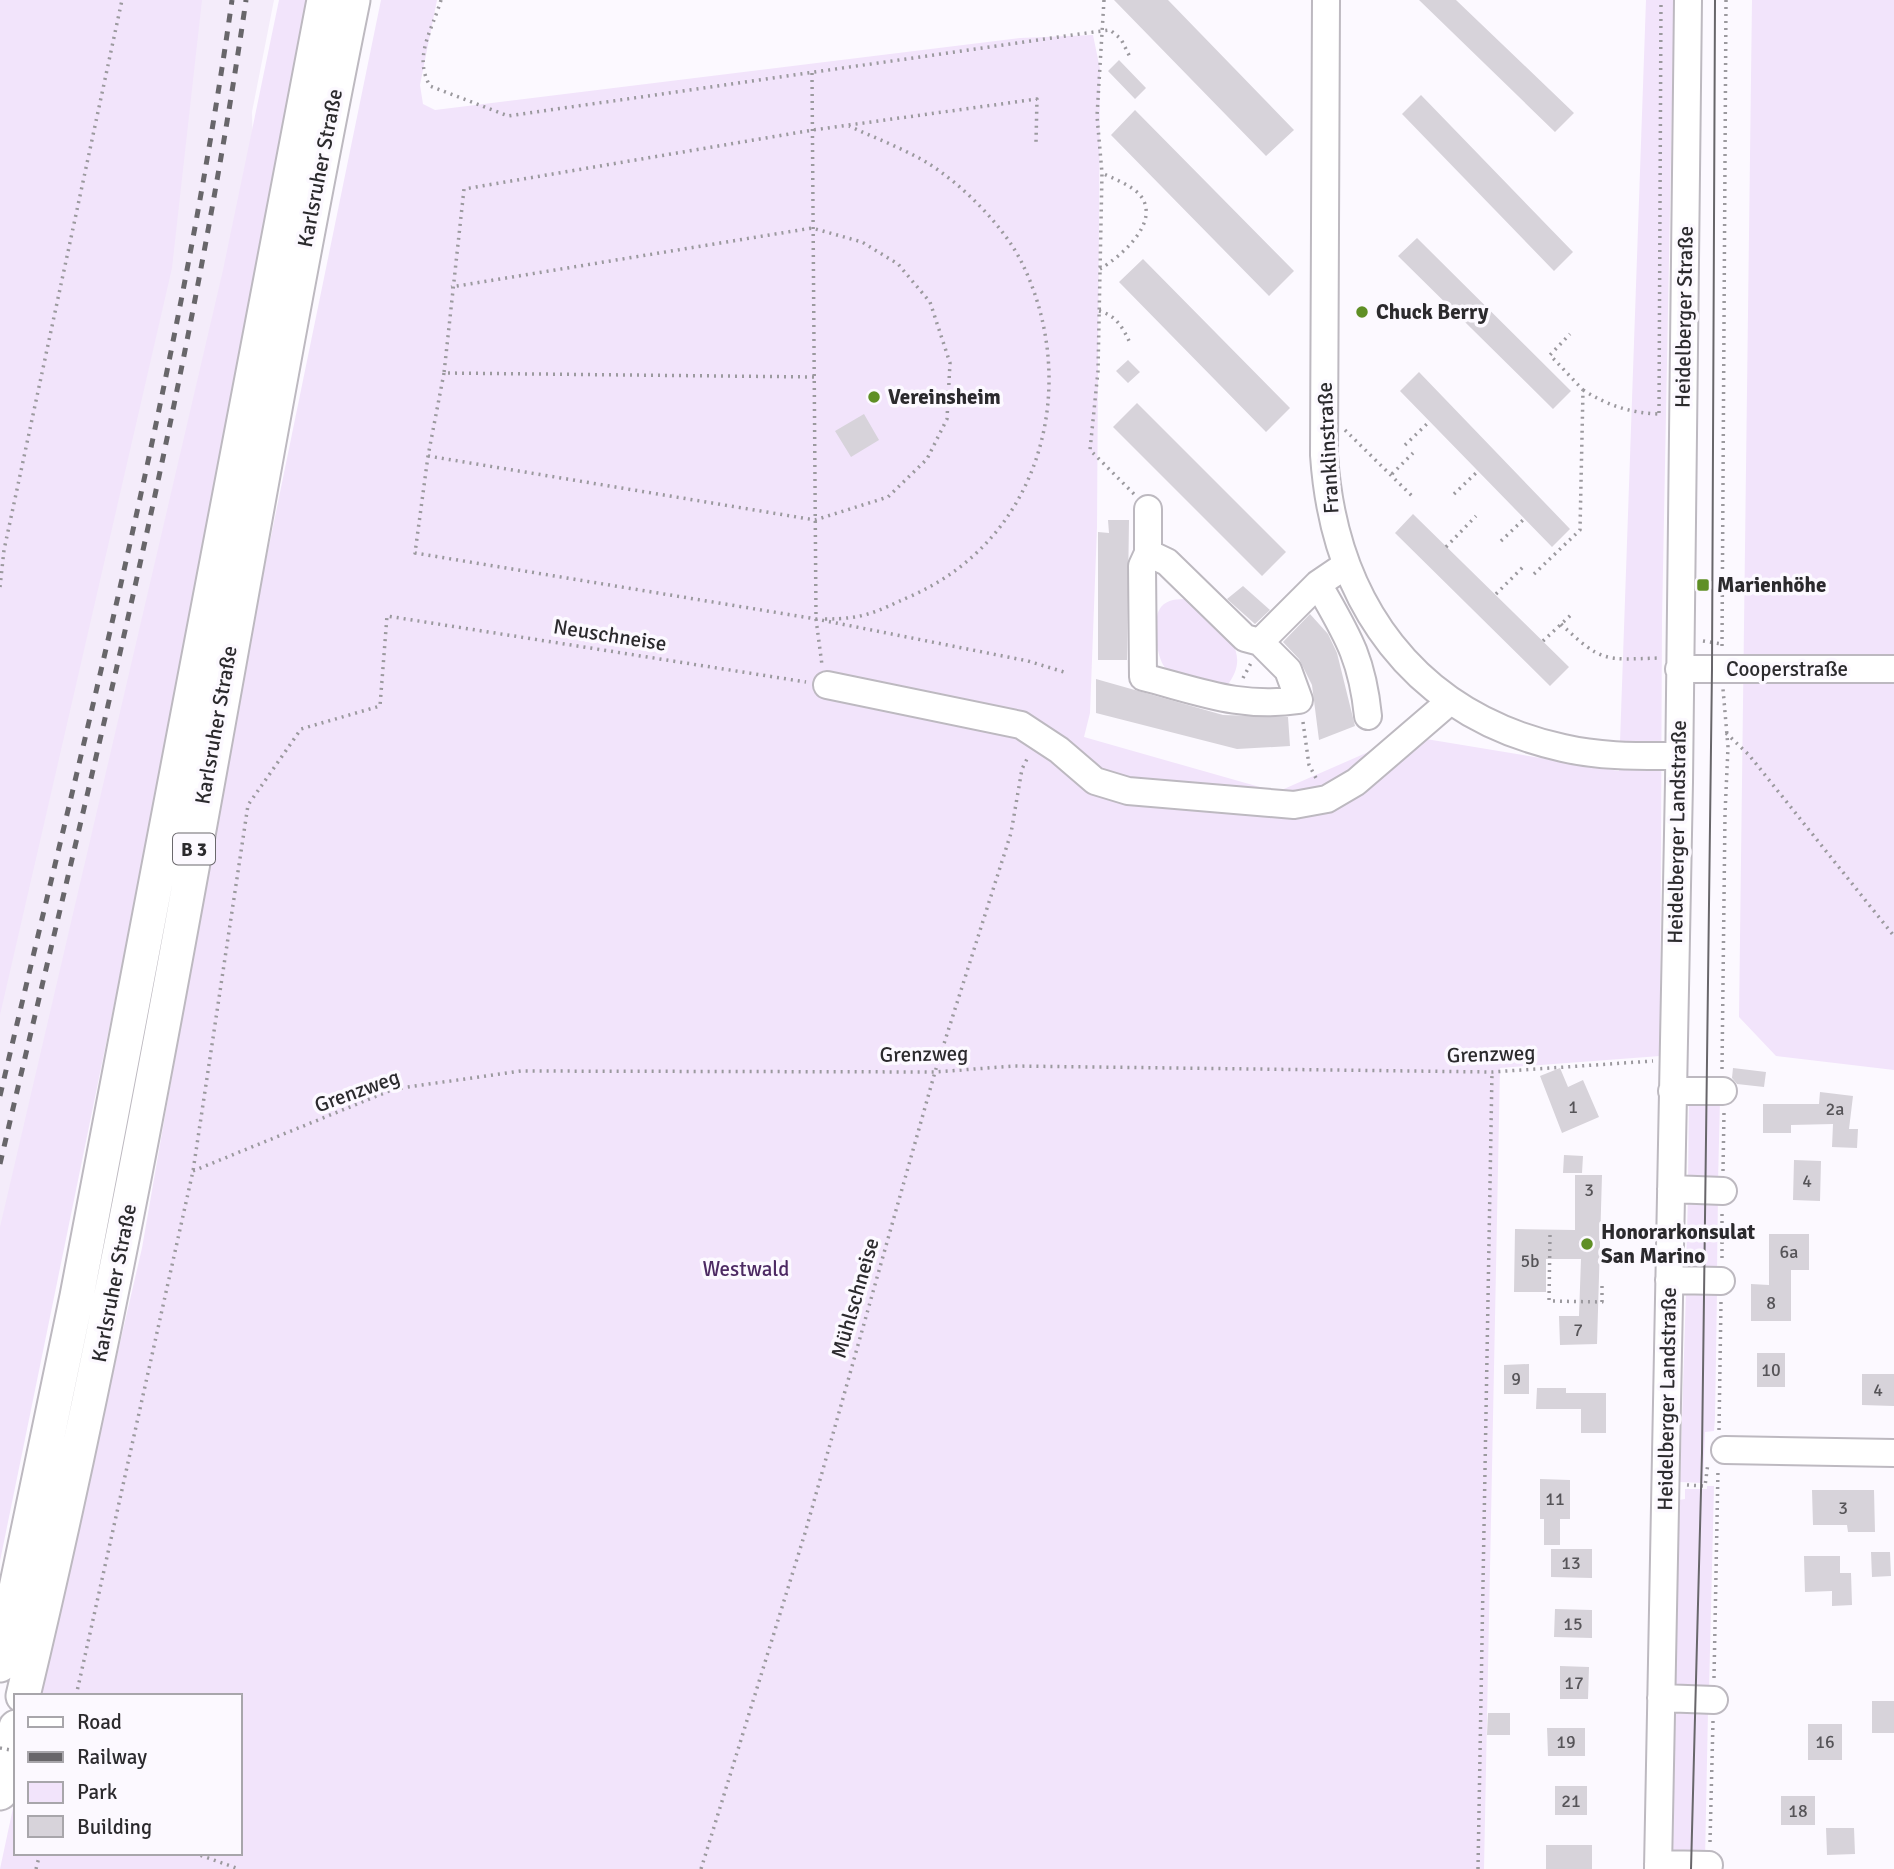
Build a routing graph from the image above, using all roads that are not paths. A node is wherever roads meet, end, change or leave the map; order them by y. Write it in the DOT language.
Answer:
graph roads {
  1 [pos="324,0"];
  2 [pos="353,0"];
  3 [pos="1326,0"];
  4 [pos="1688,0"];
  5 [pos="1148,509"];
  6 [pos="1149,552"];
  7 [pos="1346,565"];
  8 [pos="1318,584"];
  9 [pos="1680,635"];
  10 [pos="1260,642"];
  11 [pos="1670,664"];
  12 [pos="1894,669"];
  13 [pos="827,685"];
  14 [pos="1449,702"];
  15 [pos="1368,716"];
  16 [pos="1679,756"];
  17 [pos="1672,1091"];
  18 [pos="1723,1091"];
  19 [pos="1671,1189"];
  20 [pos="1723,1191"];
  21 [pos="1669,1280"];
  22 [pos="1721,1281"];
  23 [pos="1894,1453"];
  24 [pos="1717,1455"];
  25 [pos="0,1665"];
  26 [pos="23,1694"];
  27 [pos="1661,1698"];
  28 [pos="1714,1700"];
  29 [pos="14,1735"];
  30 [pos="0,1793"];
  31 [pos="1709,1866"];
  32 [pos="1658,1867"];
  1 -- 25 [label="main road, Karlsruher Straße / B 3"];
  2 -- 26 [label="main road, Karlsruher Straße / B 3"];
  3 -- 7 [label="street, Franklinstraße"];
  4 -- 9 [label="street, Heidelberger Straße"];
  5 -- 6 [label="street"];
  6 -- 10 [label="street"];
  6 -- 10 [label="street"];
  7 -- 8 [label="street"];
  7 -- 14 [label="street, Franklinstraße"];
  8 -- 10 [label="street"];
  8 -- 15 [label="street"];
  9 -- 11 [label="street, Heidelberger Landstraße"];
  11 -- 12 [label="street, Cooperstraße"];
  11 -- 16 [label="street, Heidelberger Landstraße"];
  13 -- 14 [label="street"];
  14 -- 16 [label="street, Franklinstraße"];
  16 -- 17 [label="street, Heidelberger Landstraße"];
  17 -- 18 [label="street"];
  17 -- 19 [label="street, Heidelberger Landstraße"];
  19 -- 20 [label="street"];
  19 -- 21 [label="street, Heidelberger Landstraße"];
  21 -- 22 [label="street"];
  21 -- 27 [label="street, Heidelberger Landstraße"];
  23 -- 24 [label="street"];
  27 -- 28 [label="street"];
  27 -- 32 [label="street, Heidelberger Landstraße"];
  29 -- 30 [label="main road"];
  31 -- 32 [label="street"];
}
